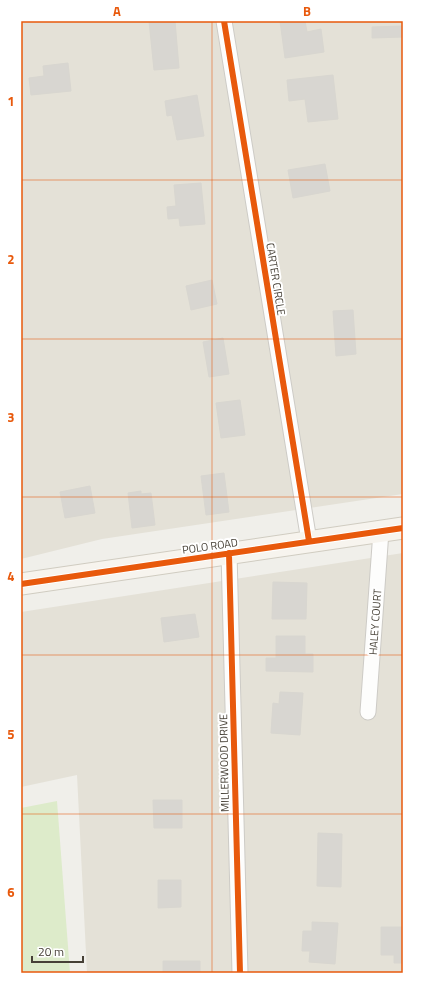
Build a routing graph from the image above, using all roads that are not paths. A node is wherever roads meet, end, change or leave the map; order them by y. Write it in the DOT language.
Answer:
graph roads {
  1 [pos="224,21"];
  2 [pos="403,528"];
  3 [pos="381,531"];
  4 [pos="309,541"];
  5 [pos="229,553"];
  6 [pos="21,584"];
  7 [pos="368,712"];
  8 [pos="240,973"];
  1 -- 4 [label="street, CARTER CIRCLE"];
  2 -- 3 [label="main road, POLO ROAD"];
  3 -- 4 [label="main road, POLO ROAD"];
  3 -- 7 [label="street, HALEY COURT"];
  4 -- 5 [label="main road, POLO ROAD"];
  5 -- 6 [label="main road, POLO ROAD"];
  5 -- 8 [label="street, MILLERWOOD DRIVE"];
}
